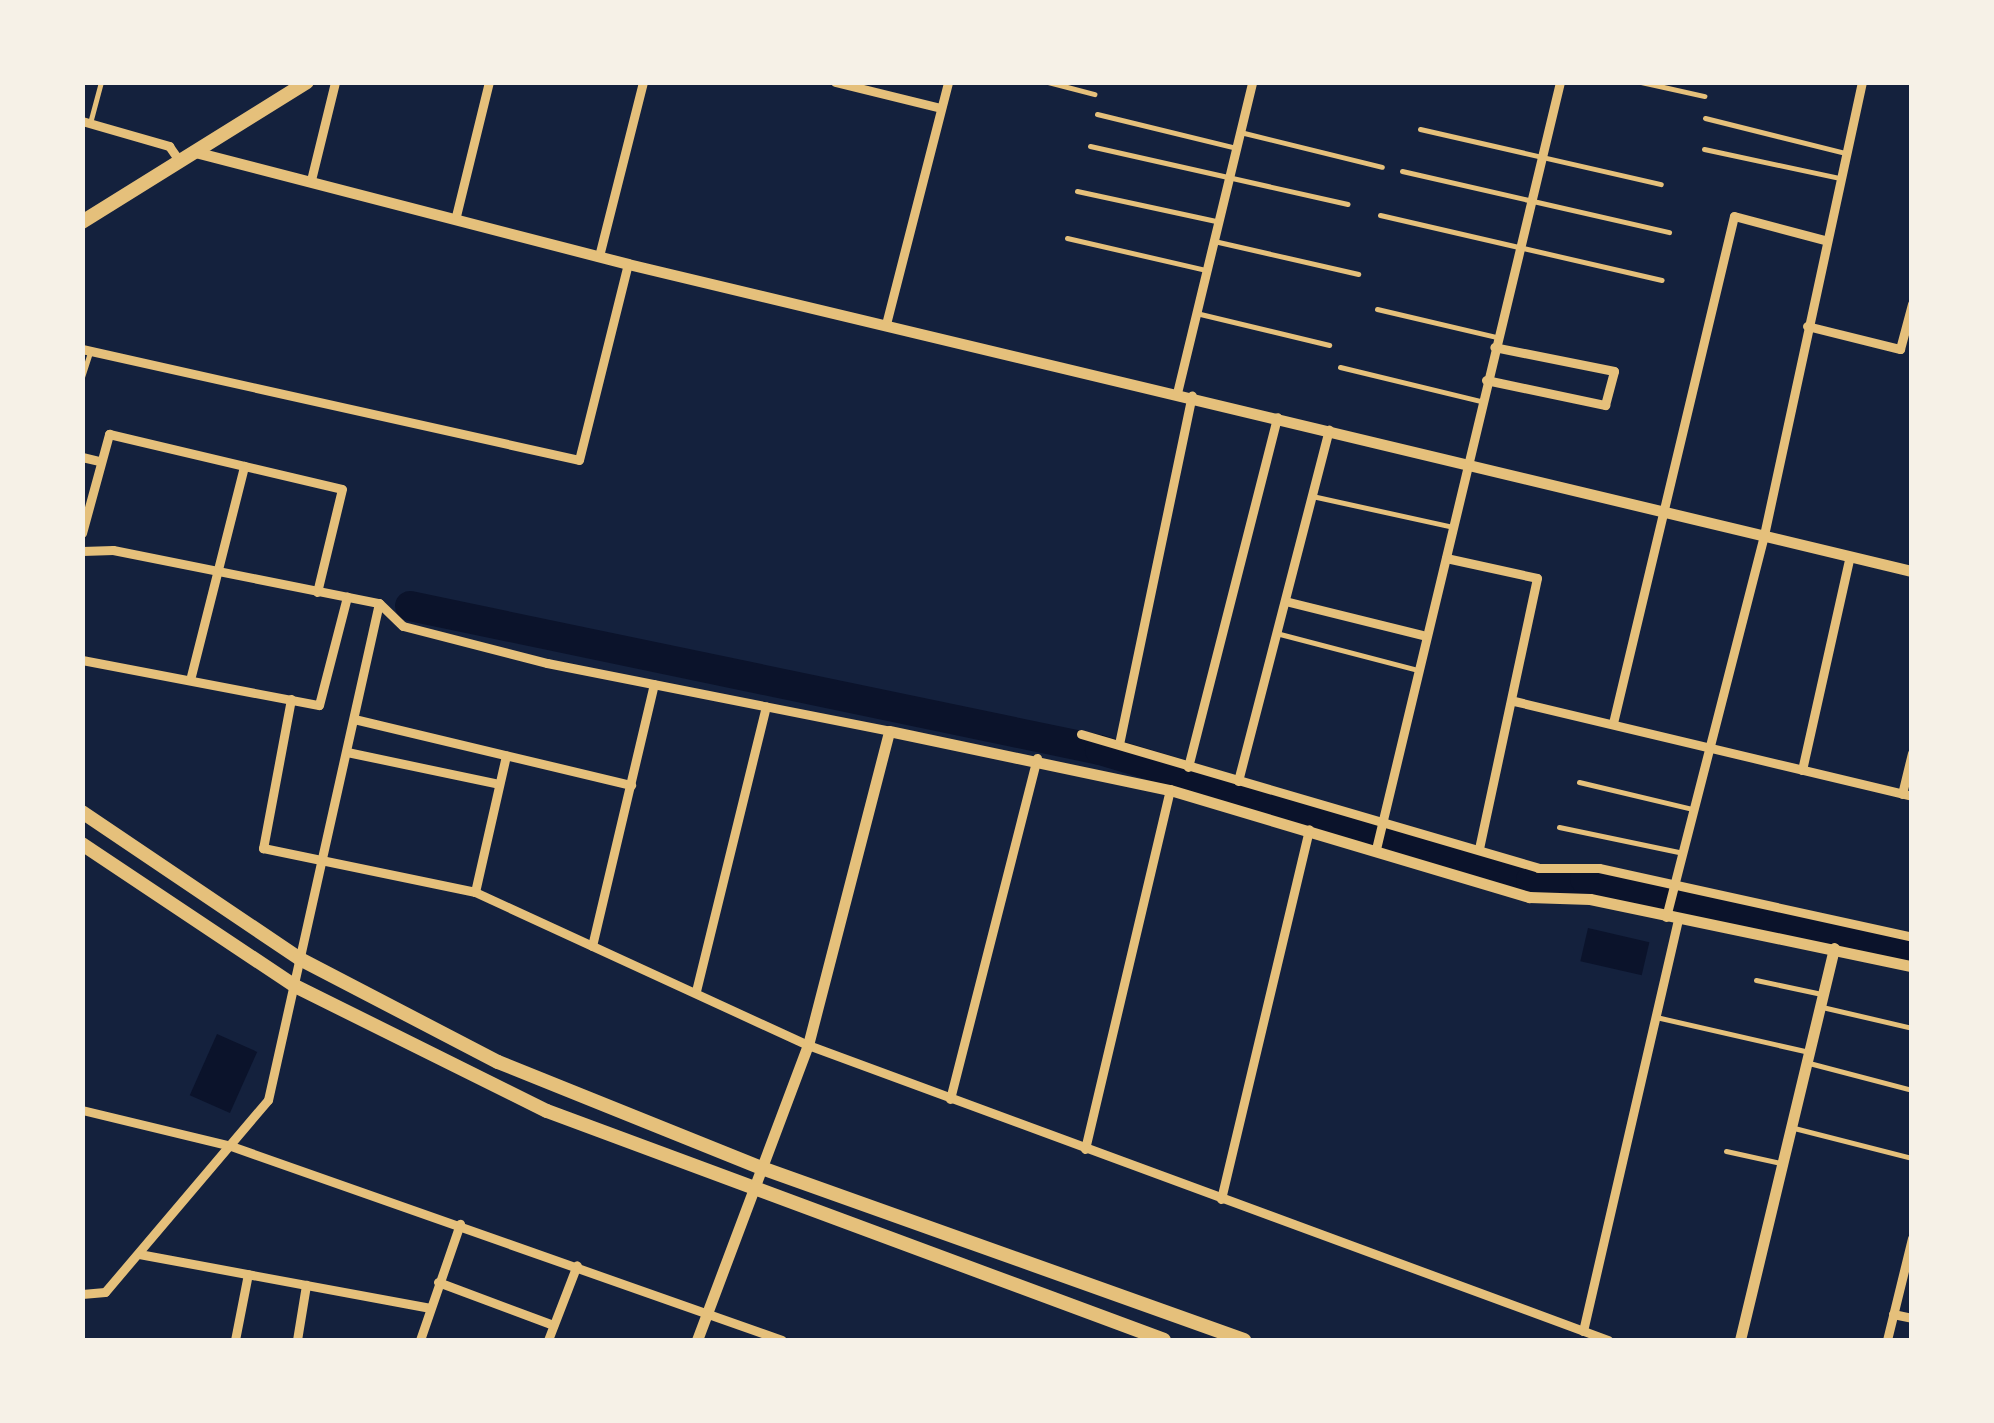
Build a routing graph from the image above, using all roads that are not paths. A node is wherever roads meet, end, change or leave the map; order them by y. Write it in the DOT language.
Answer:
graph roads {
  1 [pos="101,82"];
  2 [pos="306,82"];
  3 [pos="336,82"];
  4 [pos="489,82"];
  5 [pos="644,82"];
  6 [pos="835,82"];
  7 [pos="948,82"];
  8 [pos="1048,82"];
  9 [pos="1252,82"];
  10 [pos="1560,82"];
  11 [pos="1641,82"];
  12 [pos="1862,82"];
  13 [pos="1094,94"];
  14 [pos="1704,96"];
  15 [pos="941,108"];
  16 [pos="1097,114"];
  17 [pos="1705,118"];
  18 [pos="86,122"];
  19 [pos="1420,128"];
  20 [pos="1240,132"];
  21 [pos="1090,146"];
  22 [pos="1236,148"];
  23 [pos="1704,149"];
  24 [pos="195,152"];
  25 [pos="1845,153"];
  26 [pos="1542,155"];
  27 [pos="180,162"];
  28 [pos="1382,167"];
  29 [pos="1402,171"];
  30 [pos="1230,176"];
  31 [pos="1839,178"];
  32 [pos="311,180"];
  33 [pos="1661,184"];
  34 [pos="1077,191"];
  35 [pos="1530,200"];
  36 [pos="1348,204"];
  37 [pos="1380,215"];
  38 [pos="456,216"];
  39 [pos="1218,221"];
  40 [pos="82,222"];
  41 [pos="1669,232"];
  42 [pos="1068,238"];
  43 [pos="1824,240"];
  44 [pos="1214,241"];
  45 [pos="1518,247"];
  46 [pos="599,256"];
  47 [pos="628,264"];
  48 [pos="1207,270"];
  49 [pos="1358,274"];
  50 [pos="1662,280"];
  51 [pos="1912,304"];
  52 [pos="1376,309"];
  53 [pos="1196,313"];
  54 [pos="886,324"];
  55 [pos="1807,326"];
  56 [pos="1495,342"];
  57 [pos="1329,345"];
  58 [pos="86,349"];
  59 [pos="1340,367"];
  60 [pos="82,377"];
  61 [pos="1486,380"];
  62 [pos="1177,392"];
  63 [pos="1192,396"];
  64 [pos="1481,401"];
  65 [pos="1277,417"];
  66 [pos="1329,430"];
  67 [pos="82,456"];
  68 [pos="100,461"];
  69 [pos="1469,462"];
  70 [pos="244,466"];
  71 [pos="1312,496"];
  72 [pos="1664,511"];
  73 [pos="1456,527"];
  74 [pos="82,533"];
  75 [pos="1764,535"];
  76 [pos="82,551"];
  77 [pos="1850,556"];
  78 [pos="1446,558"];
  79 [pos="1912,571"];
  80 [pos="216,572"];
  81 [pos="318,592"];
  82 [pos="347,597"];
  83 [pos="1284,601"];
  84 [pos="379,603"];
  85 [pos="1276,633"];
  86 [pos="1422,635"];
  87 [pos="82,660"];
  88 [pos="1421,670"];
  89 [pos="190,680"];
  90 [pos="654,684"];
  91 [pos="292,699"];
  92 [pos="1514,701"];
  93 [pos="766,706"];
  94 [pos="354,719"];
  95 [pos="1613,723"];
  96 [pos="889,731"];
  97 [pos="1081,734"];
  98 [pos="1119,744"];
  99 [pos="1710,747"];
  100 [pos="347,752"];
  101 [pos="1912,752"];
  102 [pos="506,755"];
  103 [pos="1037,758"];
  104 [pos="1188,766"];
  105 [pos="1802,770"];
  106 [pos="1238,781"];
  107 [pos="1578,782"];
  108 [pos="498,784"];
  109 [pos="631,785"];
  110 [pos="1170,790"];
  111 [pos="1907,795"];
  112 [pos="1695,809"];
  113 [pos="82,812"];
  114 [pos="1383,823"];
  115 [pos="1558,827"];
  116 [pos="1309,829"];
  117 [pos="82,844"];
  118 [pos="1377,846"];
  119 [pos="1479,849"];
  120 [pos="1684,853"];
  121 [pos="323,858"];
  122 [pos="1675,891"];
  123 [pos="475,892"];
  124 [pos="1671,916"];
  125 [pos="1912,937"];
  126 [pos="592,946"];
  127 [pos="1834,948"];
  128 [pos="300,959"];
  129 [pos="1912,966"];
  130 [pos="1756,980"];
  131 [pos="295,986"];
  132 [pos="696,991"];
  133 [pos="1821,1001"];
  134 [pos="1656,1017"];
  135 [pos="1912,1028"];
  136 [pos="808,1045"];
  137 [pos="1808,1057"];
  138 [pos="1912,1090"];
  139 [pos="950,1099"];
  140 [pos="82,1110"];
  141 [pos="1791,1128"];
  142 [pos="232,1146"];
  143 [pos="1085,1149"];
  144 [pos="1726,1151"];
  145 [pos="1912,1158"];
  146 [pos="1782,1164"];
  147 [pos="762,1168"];
  148 [pos="753,1191"];
  149 [pos="1221,1199"];
  150 [pos="460,1224"];
  151 [pos="1912,1238"];
  152 [pos="139,1254"];
  153 [pos="576,1265"];
  154 [pos="1908,1266"];
  155 [pos="248,1274"];
  156 [pos="438,1282"];
  157 [pos="306,1284"];
  158 [pos="82,1294"];
  159 [pos="429,1308"];
  160 [pos="709,1311"];
  161 [pos="1893,1314"];
  162 [pos="1912,1318"];
  163 [pos="554,1325"];
  164 [pos="1583,1332"];
  165 [pos="235,1340"];
  166 [pos="297,1340"];
  167 [pos="420,1340"];
  168 [pos="548,1340"];
  169 [pos="697,1340"];
  170 [pos="782,1340"];
  171 [pos="1164,1340"];
  172 [pos="1244,1340"];
  173 [pos="1608,1340"];
  174 [pos="1740,1340"];
  175 [pos="1887,1340"];
  1 -- 18 [label="lane"];
  2 -- 24 [label="main road"];
  3 -- 32 [label="street"];
  4 -- 38 [label="street"];
  5 -- 46 [label="street"];
  6 -- 15 [label="street"];
  7 -- 15 [label="street"];
  8 -- 13 [label="lane"];
  9 -- 20 [label="street"];
  10 -- 26 [label="street"];
  11 -- 14 [label="lane"];
  12 -- 25 [label="street"];
  15 -- 54 [label="street"];
  16 -- 22 [label="lane"];
  17 -- 25 [label="lane"];
  18 -- 27 [label="street"];
  19 -- 26 [label="lane"];
  20 -- 22 [label="street"];
  20 -- 28 [label="lane"];
  21 -- 30 [label="lane"];
  22 -- 30 [label="street"];
  23 -- 31 [label="lane"];
  24 -- 27 [label="main road"];
  24 -- 32 [label="street"];
  25 -- 31 [label="street"];
  26 -- 33 [label="lane"];
  26 -- 35 [label="street"];
  27 -- 40 [label="main road"];
  29 -- 35 [label="lane"];
  30 -- 36 [label="lane"];
  30 -- 39 [label="street"];
  31 -- 43 [label="street"];
  32 -- 38 [label="street"];
  34 -- 39 [label="lane"];
  35 -- 41 [label="lane"];
  35 -- 45 [label="street"];
  37 -- 45 [label="lane"];
  38 -- 46 [label="street"];
  39 -- 44 [label="street"];
  42 -- 48 [label="lane"];
  43 -- 55 [label="street"];
  43 -- 72 [label="street"];
  44 -- 48 [label="street"];
  44 -- 49 [label="lane"];
  45 -- 50 [label="lane"];
  45 -- 56 [label="street"];
  46 -- 47 [label="street"];
  47 -- 54 [label="street"];
  47 -- 58 [label="street"];
  48 -- 53 [label="street"];
  51 -- 55 [label="street"];
  52 -- 56 [label="lane"];
  53 -- 57 [label="lane"];
  53 -- 62 [label="street"];
  54 -- 62 [label="street"];
  55 -- 75 [label="street"];
  56 -- 61 [label="street"];
  56 -- 61 [label="street"];
  58 -- 60 [label="lane"];
  59 -- 64 [label="lane"];
  61 -- 64 [label="street"];
  62 -- 63 [label="street"];
  63 -- 65 [label="street"];
  63 -- 98 [label="street"];
  64 -- 69 [label="street"];
  65 -- 66 [label="street"];
  65 -- 104 [label="street"];
  66 -- 69 [label="street"];
  66 -- 71 [label="street"];
  67 -- 68 [label="street"];
  68 -- 70 [label="street"];
  68 -- 74 [label="street"];
  69 -- 72 [label="street"];
  69 -- 73 [label="street"];
  70 -- 80 [label="street"];
  70 -- 81 [label="street"];
  71 -- 73 [label="lane"];
  71 -- 83 [label="street"];
  72 -- 75 [label="street"];
  72 -- 95 [label="street"];
  73 -- 78 [label="street"];
  75 -- 77 [label="street"];
  75 -- 99 [label="street"];
  76 -- 80 [label="street"];
  77 -- 79 [label="street"];
  77 -- 105 [label="street"];
  78 -- 88 [label="street"];
  78 -- 92 [label="street"];
  80 -- 81 [label="street"];
  80 -- 89 [label="street"];
  81 -- 82 [label="street"];
  82 -- 84 [label="street"];
  82 -- 91 [label="street"];
  83 -- 85 [label="street"];
  83 -- 86 [label="street"];
  84 -- 90 [label="street"];
  84 -- 94 [label="street"];
  85 -- 88 [label="lane"];
  85 -- 106 [label="street"];
  87 -- 89 [label="street"];
  88 -- 114 [label="street"];
  89 -- 91 [label="street"];
  90 -- 93 [label="street"];
  90 -- 109 [label="street"];
  91 -- 121 [label="street"];
  92 -- 95 [label="street"];
  92 -- 119 [label="street"];
  93 -- 96 [label="street"];
  93 -- 132 [label="street"];
  94 -- 100 [label="street"];
  94 -- 102 [label="street"];
  95 -- 99 [label="street"];
  96 -- 103 [label="street"];
  96 -- 136 [label="street"];
  97 -- 98 [label="street"];
  98 -- 104 [label="street"];
  99 -- 105 [label="street"];
  99 -- 112 [label="street"];
  100 -- 108 [label="street"];
  100 -- 121 [label="street"];
  101 -- 111 [label="street"];
  102 -- 108 [label="street"];
  102 -- 109 [label="street"];
  103 -- 110 [label="street"];
  103 -- 139 [label="street"];
  104 -- 106 [label="street"];
  105 -- 111 [label="street"];
  106 -- 114 [label="street"];
  107 -- 112 [label="lane"];
  108 -- 123 [label="street"];
  109 -- 126 [label="street"];
  110 -- 116 [label="street"];
  110 -- 143 [label="street"];
  112 -- 120 [label="street"];
  113 -- 128 [label="main road"];
  114 -- 118 [label="street"];
  114 -- 119 [label="street"];
  115 -- 120 [label="lane"];
  116 -- 118 [label="street"];
  116 -- 149 [label="street"];
  117 -- 131 [label="main road"];
  118 -- 124 [label="street"];
  119 -- 122 [label="street"];
  120 -- 122 [label="street"];
  121 -- 123 [label="street"];
  121 -- 128 [label="street"];
  122 -- 124 [label="street"];
  122 -- 125 [label="street"];
  123 -- 126 [label="street"];
  124 -- 127 [label="street"];
  124 -- 134 [label="street"];
  126 -- 132 [label="street"];
  127 -- 129 [label="street"];
  127 -- 133 [label="street"];
  128 -- 131 [label="street"];
  128 -- 147 [label="main road"];
  130 -- 133 [label="lane"];
  131 -- 142 [label="street"];
  131 -- 148 [label="main road"];
  132 -- 136 [label="street"];
  133 -- 135 [label="lane"];
  133 -- 137 [label="street"];
  134 -- 137 [label="lane"];
  134 -- 164 [label="street"];
  136 -- 139 [label="street"];
  136 -- 147 [label="street"];
  137 -- 138 [label="lane"];
  137 -- 141 [label="street"];
  139 -- 143 [label="street"];
  140 -- 142 [label="street"];
  141 -- 145 [label="lane"];
  141 -- 146 [label="street"];
  142 -- 150 [label="street"];
  142 -- 152 [label="street"];
  143 -- 149 [label="street"];
  144 -- 146 [label="lane"];
  146 -- 174 [label="street"];
  147 -- 148 [label="street"];
  147 -- 172 [label="main road"];
  148 -- 160 [label="street"];
  148 -- 171 [label="main road"];
  149 -- 164 [label="street"];
  150 -- 153 [label="street"];
  150 -- 156 [label="street"];
  151 -- 154 [label="street"];
  152 -- 155 [label="street"];
  152 -- 158 [label="street"];
  153 -- 160 [label="street"];
  153 -- 163 [label="street"];
  154 -- 161 [label="street"];
  155 -- 157 [label="street"];
  155 -- 165 [label="street"];
  156 -- 159 [label="street"];
  156 -- 163 [label="street"];
  157 -- 159 [label="street"];
  157 -- 166 [label="street"];
  159 -- 167 [label="street"];
  160 -- 169 [label="street"];
  160 -- 170 [label="street"];
  161 -- 162 [label="street"];
  161 -- 175 [label="street"];
  163 -- 168 [label="street"];
  164 -- 173 [label="street"];
}
